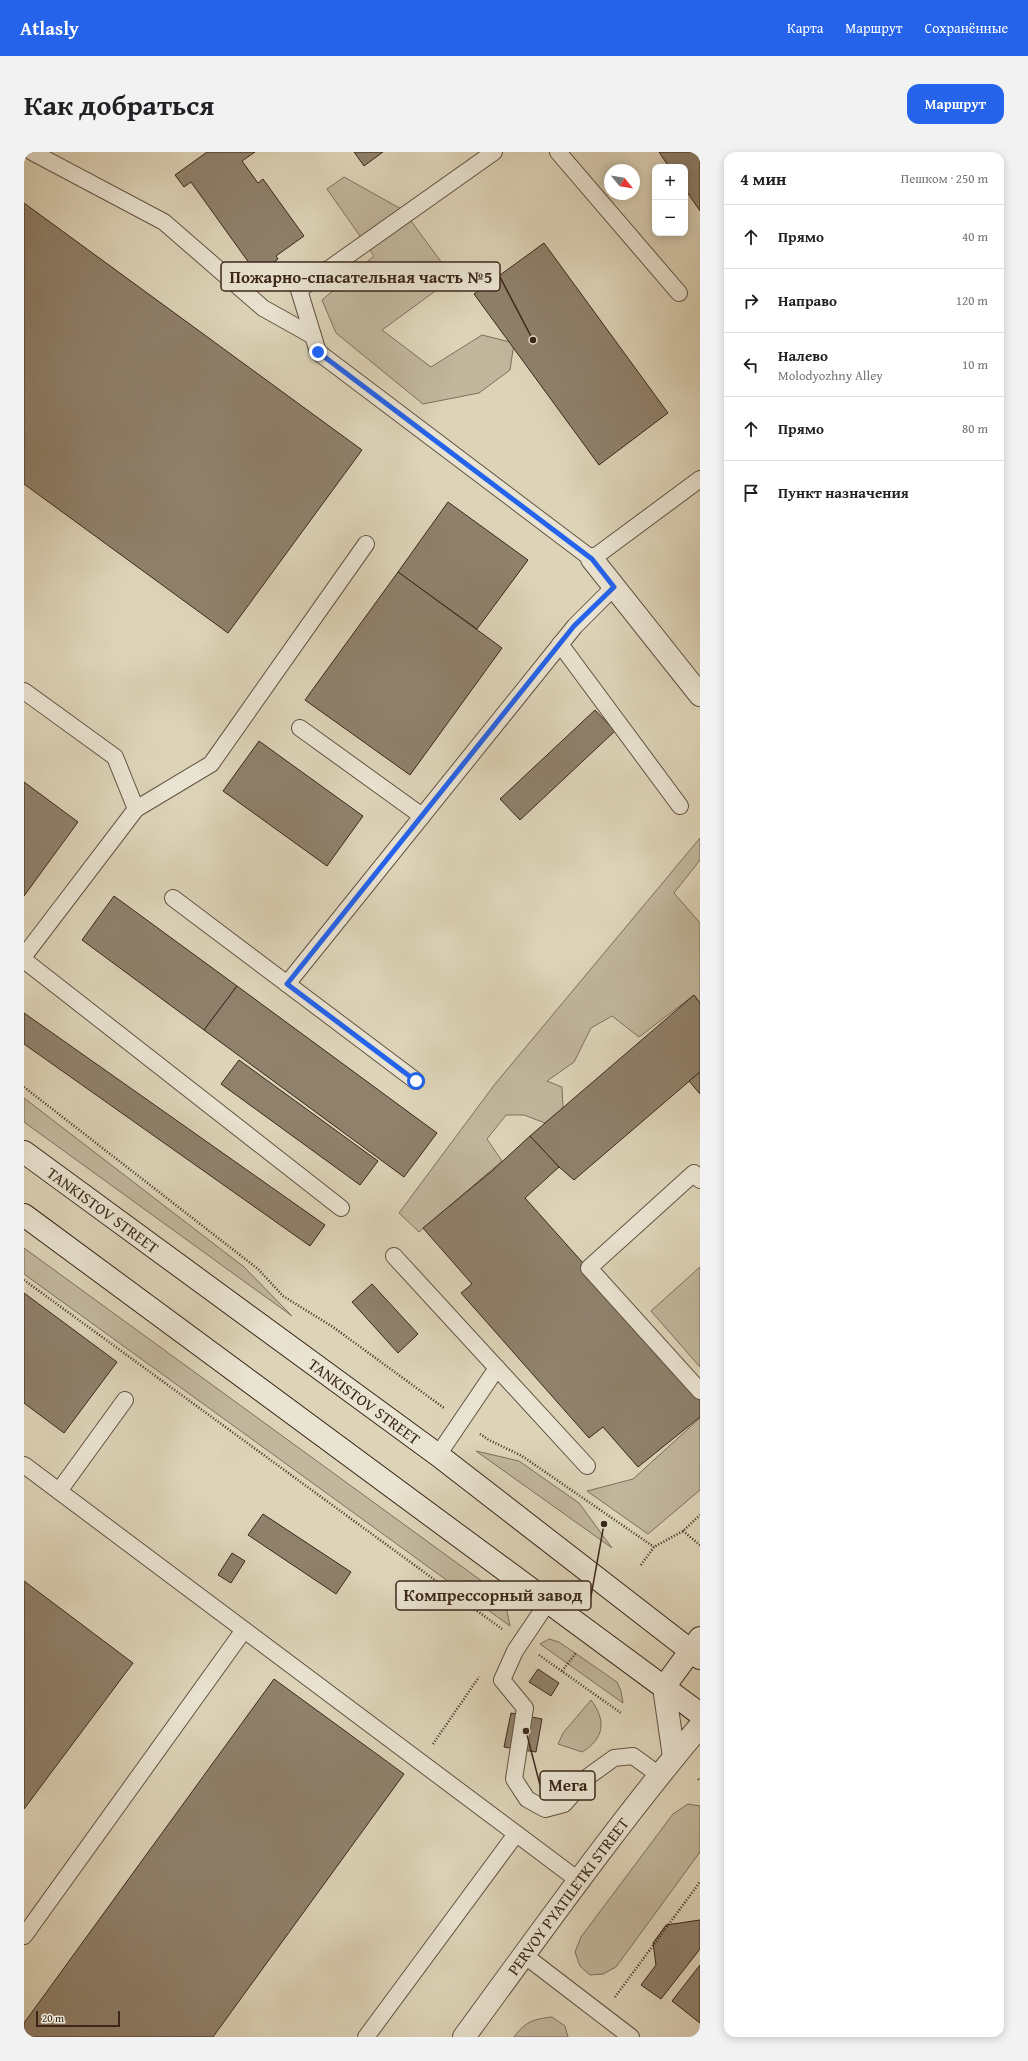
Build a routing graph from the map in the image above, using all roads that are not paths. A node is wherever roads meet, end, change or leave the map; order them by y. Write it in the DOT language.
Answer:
graph roads {
  1 [pos="32,152"];
  2 [pos="494,152"];
  3 [pos="558,152"];
  4 [pos="679,293"];
  5 [pos="313,336"];
  6 [pos="700,479"];
  7 [pos="366,544"];
  8 [pos="592,559"];
  9 [pos="614,587"];
  10 [pos="560,644"];
  11 [pos="24,691"];
  12 [pos="700,695"];
  13 [pos="300,728"];
  14 [pos="680,806"];
  15 [pos="136,809"];
  16 [pos="422,816"];
  17 [pos="173,898"];
  18 [pos="24,956"];
  19 [pos="24,960"];
  20 [pos="287,984"];
  21 [pos="416,1081"];
  22 [pos="24,1152"];
  23 [pos="700,1180"];
  24 [pos="341,1208"];
  25 [pos="24,1215"];
  26 [pos="394,1256"];
  27 [pos="497,1368"];
  28 [pos="700,1391"];
  29 [pos="125,1400"];
  30 [pos="438,1455"];
  31 [pos="24,1465"];
  32 [pos="587,1466"];
  33 [pos="59,1492"];
  34 [pos="548,1602"];
  35 [pos="244,1630"];
  36 [pos="697,1648"];
  37 [pos="664,1687"];
  38 [pos="700,1714"];
  39 [pos="700,1726"];
  40 [pos="674,1757"];
  41 [pos="658,1775"];
  42 [pos="516,1834"];
  43 [pos="578,1880"];
  44 [pos="24,1936"];
  45 [pos="524,1955"];
  46 [pos="366,2037"];
  47 [pos="464,2037"];
  48 [pos="631,2037"];
  1 -- 5 [label="lane"];
  2 -- 5 [label="lane"];
  3 -- 4 [label="lane"];
  5 -- 8 [label="lane"];
  6 -- 8 [label="lane"];
  7 -- 15 [label="lane"];
  8 -- 9 [label="main road"];
  9 -- 10 [label="lane"];
  9 -- 12 [label="main road"];
  10 -- 14 [label="lane"];
  10 -- 16 [label="lane"];
  11 -- 15 [label="lane"];
  13 -- 16 [label="lane"];
  15 -- 18 [label="lane"];
  16 -- 20 [label="lane"];
  17 -- 20 [label="lane"];
  19 -- 24 [label="lane"];
  20 -- 21 [label="lane"];
  22 -- 30 [label="main road, TANKISTOV STREET"];
  23 -- 28 [label="lane"];
  25 -- 34 [label="main road"];
  26 -- 27 [label="lane"];
  27 -- 30 [label="lane"];
  27 -- 32 [label="lane"];
  29 -- 33 [label="lane"];
  30 -- 36 [label="main road, TANKISTOV STREET"];
  31 -- 33 [label="lane"];
  33 -- 35 [label="lane"];
  34 -- 37 [label="main road"];
  34 -- 41 [label="lane"];
  35 -- 42 [label="lane"];
  35 -- 44 [label="lane"];
  36 -- 37 [label="main road"];
  37 -- 38 [label="main road"];
  37 -- 40 [label="main road"];
  39 -- 40 [label="main road, PERVOY PYATILETKI STREET"];
  40 -- 41 [label="main road, PERVOY PYATILETKI STREET"];
  41 -- 43 [label="main road, PERVOY PYATILETKI STREET"];
  42 -- 43 [label="lane"];
  42 -- 46 [label="lane"];
  43 -- 45 [label="main road, PERVOY PYATILETKI STREET"];
  45 -- 47 [label="main road, PERVOY PYATILETKI STREET"];
  45 -- 48 [label="lane"];
}
